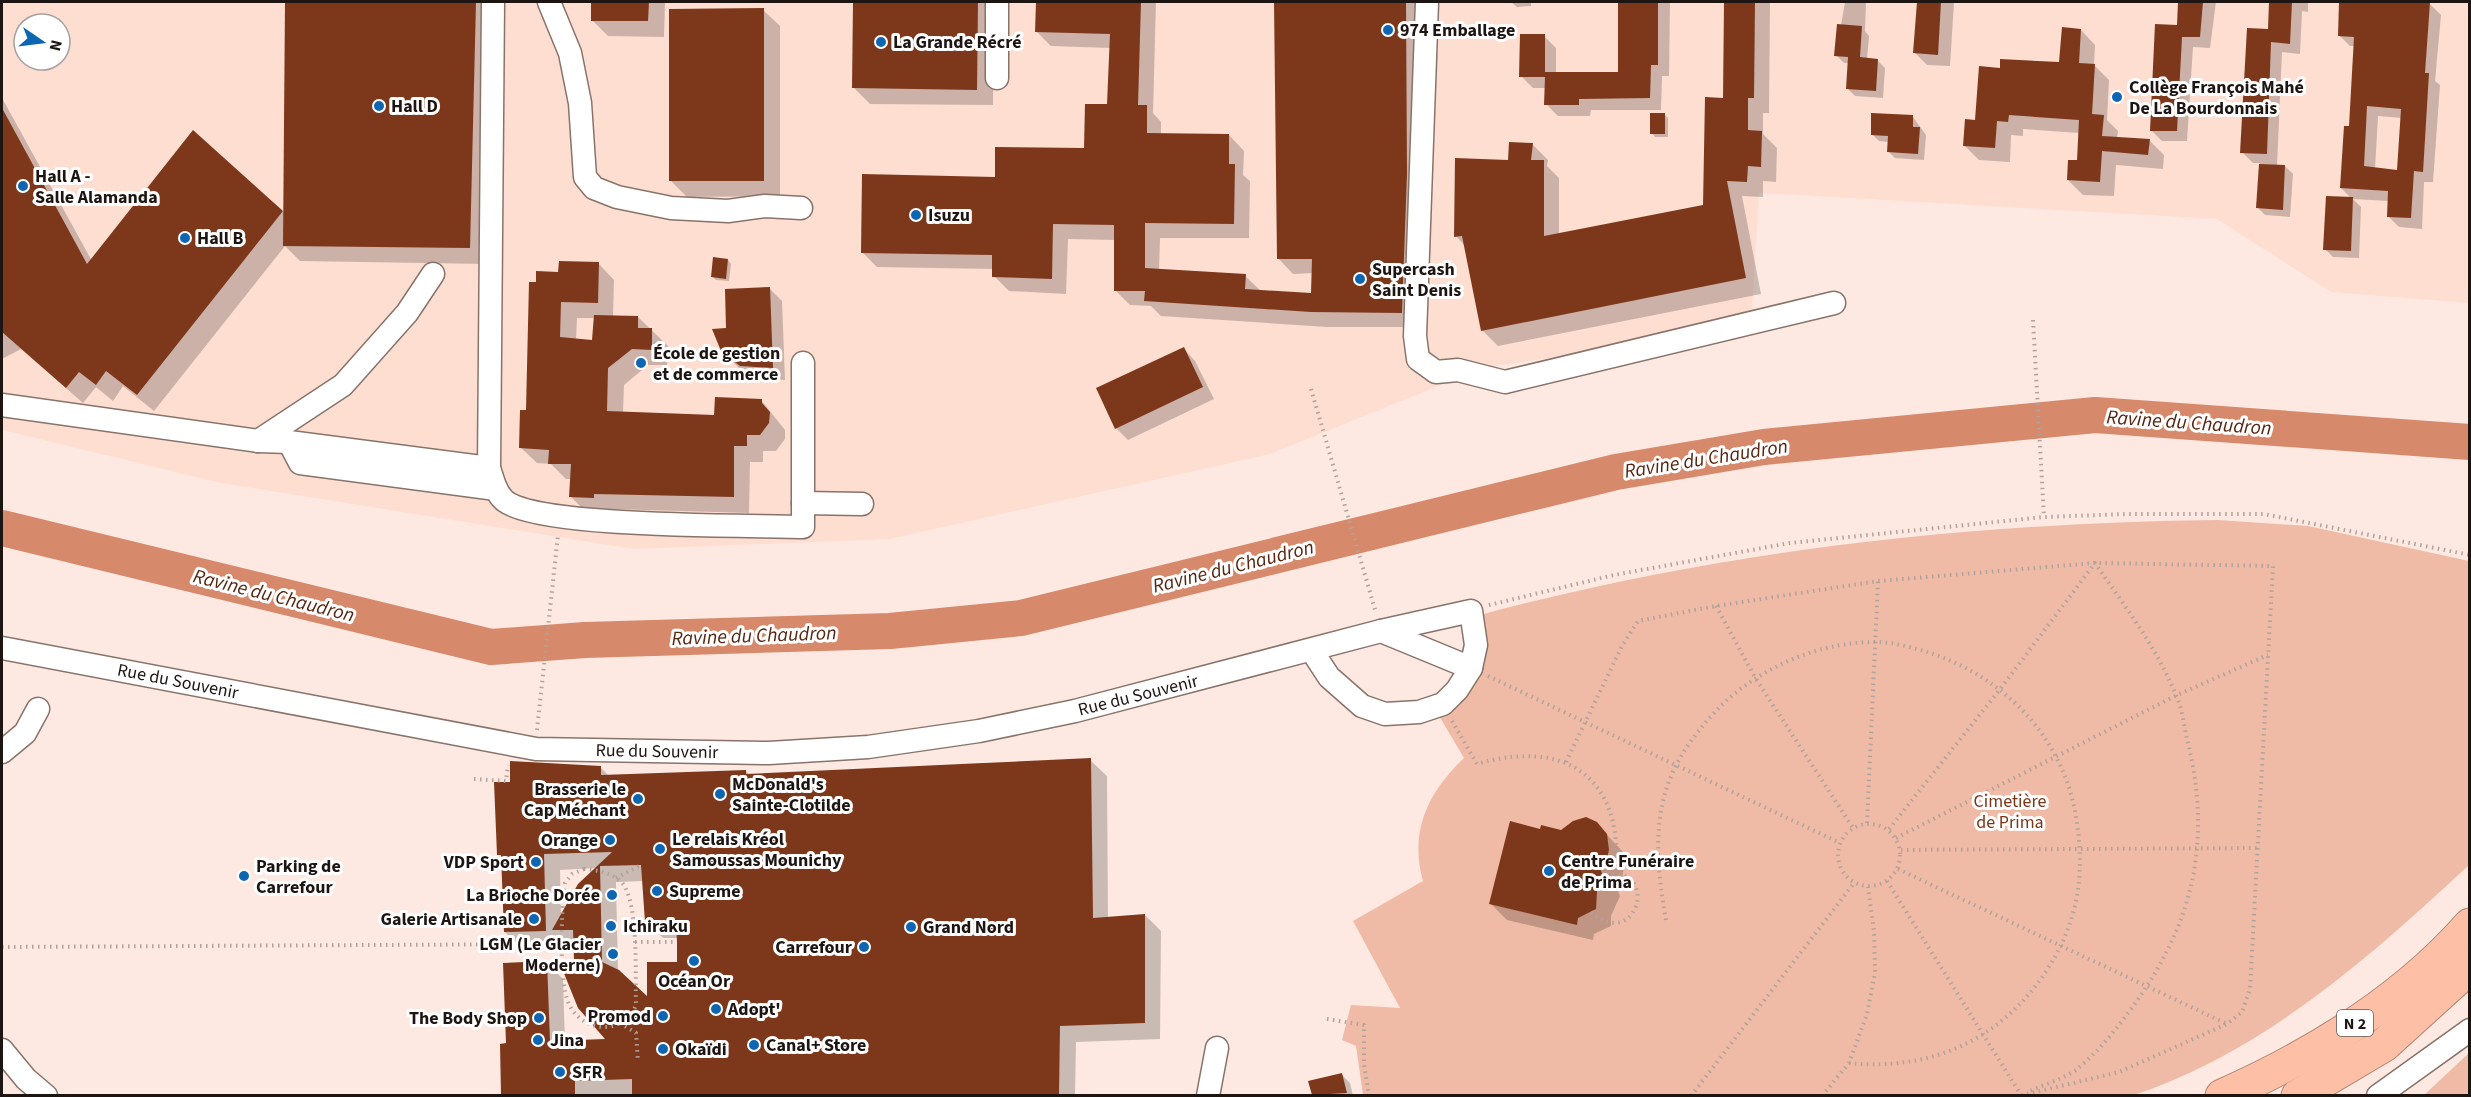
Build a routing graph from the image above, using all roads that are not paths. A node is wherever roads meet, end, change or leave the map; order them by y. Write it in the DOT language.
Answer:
graph roads {
  1 [pos="493,2"];
  2 [pos="549,2"];
  3 [pos="997,2"];
  4 [pos="1427,2"];
  5 [pos="997,78"];
  6 [pos="801,208"];
  7 [pos="433,274"];
  8 [pos="1834,303"];
  9 [pos="802,363"];
  10 [pos="2,405"];
  11 [pos="258,441"];
  12 [pos="492,479"];
  13 [pos="803,503"];
  14 [pos="862,504"];
  15 [pos="1381,631"];
  16 [pos="2,648"];
  17 [pos="1312,651"];
  18 [pos="1471,668"];
  19 [pos="38,710"];
  20 [pos="2,752"];
  21 [pos="2469,925"];
  22 [pos="2469,967"];
  23 [pos="2469,1030"];
  24 [pos="1217,1048"];
  25 [pos="2,1050"];
  26 [pos="46,1095"];
  27 [pos="1208,1095"];
  28 [pos="2222,1095"];
  29 [pos="2298,1095"];
  30 [pos="2378,1095"];
  1 -- 12 [label="street"];
  2 -- 6 [label="street"];
  3 -- 5 [label="street"];
  4 -- 8 [label="street"];
  7 -- 11 [label="street"];
  9 -- 13 [label="street"];
  10 -- 11 [label="street"];
  11 -- 12 [label="street"];
  12 -- 13 [label="street"];
  13 -- 14 [label="street"];
  15 -- 17 [label="street, Rue du Souvenir"];
  15 -- 18 [label="street"];
  15 -- 18 [label="street, Rue du Souvenir"];
  16 -- 17 [label="street, Rue du Souvenir"];
  17 -- 18 [label="street"];
  19 -- 20 [label="street"];
  21 -- 28 [label="highway, N 2"];
  22 -- 29 [label="highway, N 2"];
  23 -- 30 [label="street"];
  24 -- 27 [label="street"];
  25 -- 26 [label="street"];
}
